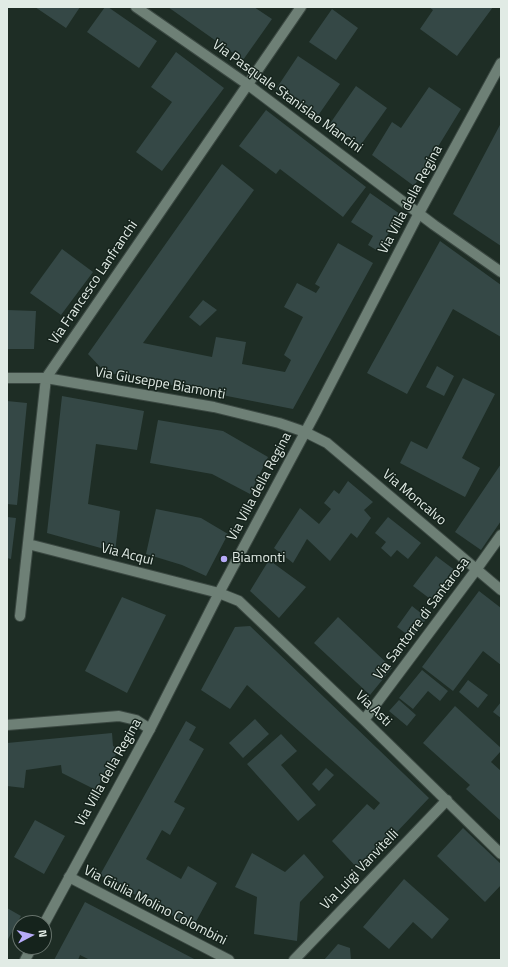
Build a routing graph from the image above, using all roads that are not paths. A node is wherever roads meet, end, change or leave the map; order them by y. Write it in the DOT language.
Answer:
graph roads {
  1 [pos="136,7"];
  2 [pos="301,7"];
  3 [pos="501,63"];
  4 [pos="248,84"];
  5 [pos="419,213"];
  6 [pos="501,272"];
  7 [pos="7,378"];
  8 [pos="46,378"];
  9 [pos="305,432"];
  10 [pos="501,534"];
  11 [pos="28,544"];
  12 [pos="476,570"];
  13 [pos="501,590"];
  14 [pos="219,593"];
  15 [pos="20,616"];
  16 [pos="364,720"];
  17 [pos="7,725"];
  18 [pos="150,729"];
  19 [pos="447,800"];
  20 [pos="501,854"];
  21 [pos="69,877"];
  22 [pos="49,915"];
  23 [pos="229,960"];
  24 [pos="294,960"];
  1 -- 4 [label="street, Via Pasquale Stanislao Mancini"];
  2 -- 4 [label="street, Via Francesco Lanfranchi"];
  3 -- 5 [label="street, Via Villa della Regina"];
  4 -- 5 [label="street, Via Pasquale Stanislao Mancini"];
  4 -- 8 [label="street, Via Francesco Lanfranchi"];
  5 -- 6 [label="street, Via Pasquale Stanislao Mancini"];
  5 -- 9 [label="street, Via Villa della Regina"];
  7 -- 8 [label="street, Via Giuseppe Biamonti"];
  8 -- 9 [label="street, Via Giuseppe Biamonti"];
  8 -- 11 [label="street, Via Francesco Lanfranchi"];
  9 -- 12 [label="street, Via Moncalvo"];
  9 -- 14 [label="street, Via Villa della Regina"];
  10 -- 12 [label="street, Via Santorre di Santarosa"];
  11 -- 14 [label="street, Via Acqui"];
  11 -- 15 [label="street, Via Francesco Lanfranchi"];
  12 -- 13 [label="street, Via Moncalvo"];
  12 -- 16 [label="street, Via Santorre di Santarosa"];
  14 -- 16 [label="street, Via Asti"];
  14 -- 18 [label="street, Via Villa della Regina"];
  16 -- 19 [label="street, Via Asti"];
  17 -- 18 [label="street"];
  18 -- 21 [label="street, Via Villa della Regina"];
  19 -- 20 [label="street, Via Asti"];
  19 -- 24 [label="street, Via Luigi Vanvitelli"];
  21 -- 22 [label="street, Via Villa della Regina"];
  21 -- 23 [label="street, Via Giulia Molino Colombini"];
}
